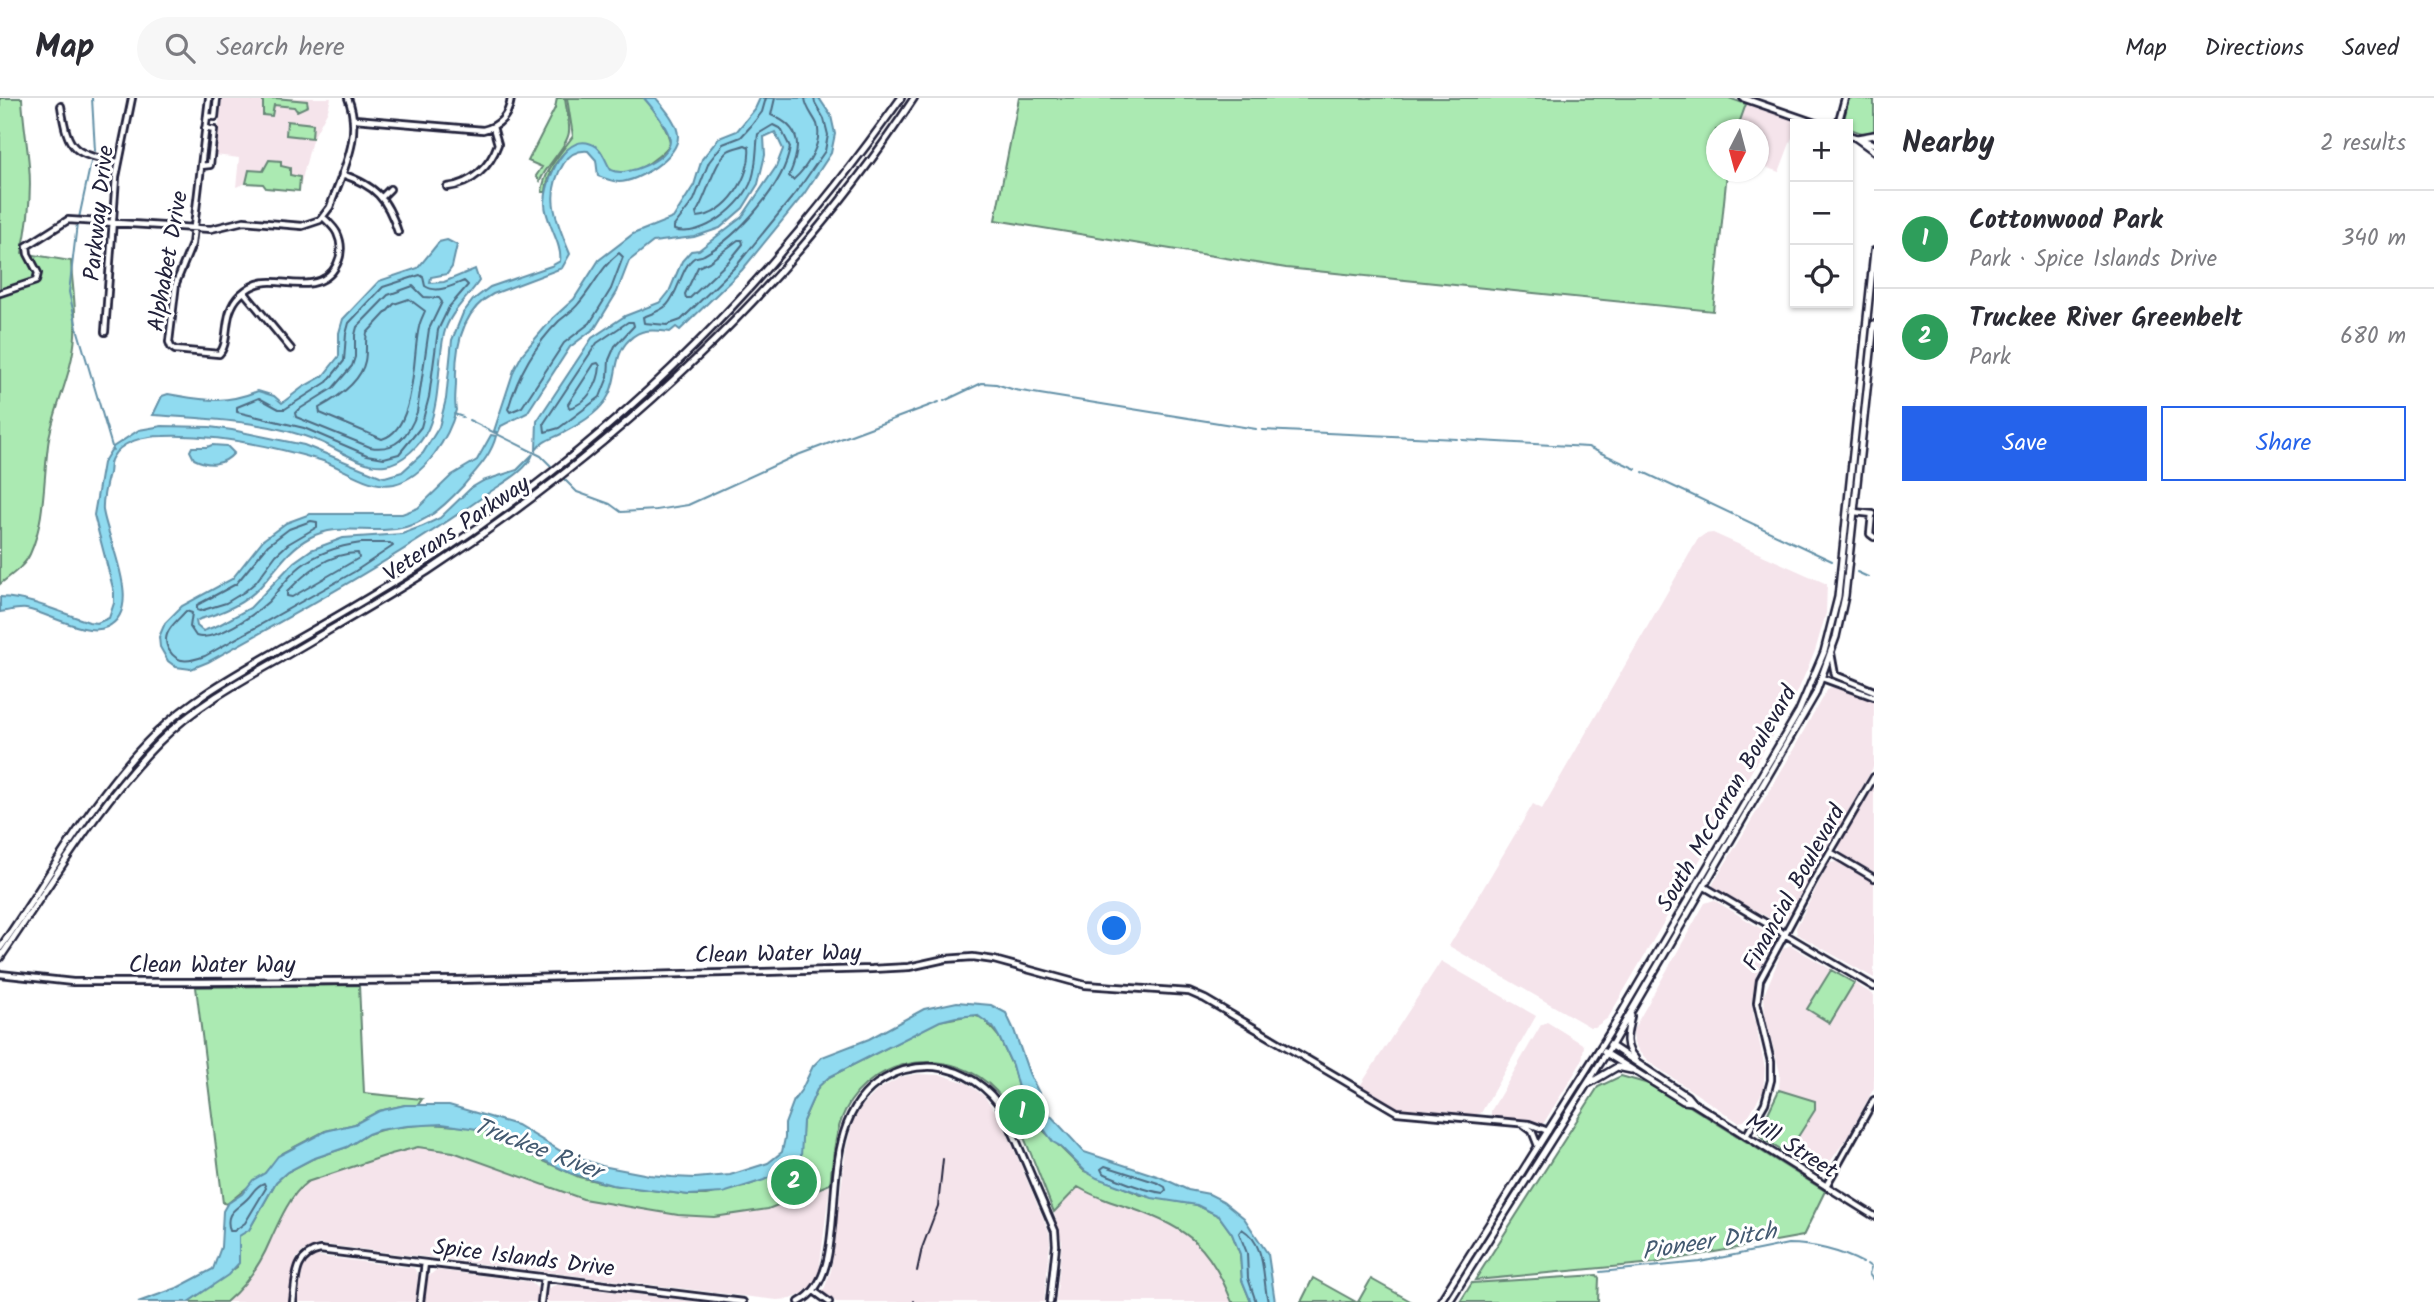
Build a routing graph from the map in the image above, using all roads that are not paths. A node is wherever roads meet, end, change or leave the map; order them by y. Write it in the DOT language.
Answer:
graph roads {
  1 [pos="132,98"];
  2 [pos="209,98"];
  3 [pos="217,98"];
  4 [pos="348,98"];
  5 [pos="511,98"];
  6 [pos="901,98"];
  7 [pos="914,98"];
  8 [pos="1744,98"];
  9 [pos="1845,98"];
  10 [pos="61,106"];
  11 [pos="207,116"];
  12 [pos="355,119"];
  13 [pos="1804,119"];
  14 [pos="1839,119"];
  15 [pos="493,127"];
  16 [pos="205,128"];
  17 [pos="1874,135"];
  18 [pos="1853,137"];
  19 [pos="1856,138"];
  20 [pos="1874,144"];
  21 [pos="1874,151"];
  22 [pos="118,162"];
  23 [pos="201,166"];
  24 [pos="342,174"];
  25 [pos="447,187"];
  26 [pos="390,189"];
  27 [pos="382,197"];
  28 [pos="323,217"];
  29 [pos="113,223"];
  30 [pos="194,228"];
  31 [pos="398,232"];
  32 [pos="1874,251"];
  33 [pos="244,292"];
  34 [pos="0,293"];
  35 [pos="1866,324"];
  36 [pos="1874,324"];
  37 [pos="105,332"];
  38 [pos="1872,343"];
  39 [pos="291,349"];
  40 [pos="1854,512"];
  41 [pos="1873,514"];
  42 [pos="1874,537"];
  43 [pos="1828,652"];
  44 [pos="1822,678"];
  45 [pos="1874,691"];
  46 [pos="1874,697"];
  47 [pos="1874,777"];
  48 [pos="1830,852"];
  49 [pos="1710,863"];
  50 [pos="1874,878"];
  51 [pos="1705,887"];
  52 [pos="1784,935"];
  53 [pos="0,948"];
  54 [pos="0,957"];
  55 [pos="0,974"];
  56 [pos="1874,987"];
  57 [pos="1633,1009"];
  58 [pos="1604,1042"];
  59 [pos="1611,1046"];
  60 [pos="1599,1049"];
  61 [pos="1607,1053"];
  62 [pos="1653,1074"];
  63 [pos="1644,1076"];
  64 [pos="1585,1088"];
  65 [pos="1874,1100"];
  66 [pos="1692,1102"];
  67 [pos="1520,1124"];
  68 [pos="1549,1132"];
  69 [pos="1746,1136"];
  70 [pos="1538,1149"];
  71 [pos="1826,1187"];
  72 [pos="1874,1216"];
  73 [pos="425,1263"];
  74 [pos="544,1277"];
  75 [pos="814,1291"];
  76 [pos="727,1301"];
  77 [pos="293,1302"];
  78 [pos="420,1302"];
  79 [pos="541,1302"];
  80 [pos="743,1302"];
  81 [pos="799,1302"];
  82 [pos="829,1302"];
  83 [pos="1050,1302"];
  84 [pos="1440,1302"];
  85 [pos="1449,1302"];
  1 -- 22 [label="street, Parkway Drive"];
  2 -- 11 [label="street, Alphabet Drive"];
  3 -- 11 [label="street"];
  4 -- 12 [label="street"];
  5 -- 15 [label="street"];
  6 -- 53 [label="main road, Veterans Parkway"];
  7 -- 54 [label="main road, Veterans Parkway"];
  8 -- 13 [label="street"];
  9 -- 14 [label="street"];
  10 -- 22 [label="street"];
  11 -- 16 [label="street, Alphabet Drive"];
  12 -- 15 [label="street"];
  12 -- 24 [label="street"];
  15 -- 25 [label="street"];
  16 -- 23 [label="street, Alphabet Drive"];
  16 -- 23 [label="street"];
  17 -- 19 [label="main road"];
  18 -- 19 [label="street"];
  19 -- 20 [label="street"];
  19 -- 21 [label="main road"];
  22 -- 29 [label="street, Parkway Drive"];
  23 -- 30 [label="street, Alphabet Drive"];
  24 -- 27 [label="street"];
  24 -- 28 [label="street"];
  26 -- 27 [label="street"];
  27 -- 31 [label="street"];
  28 -- 30 [label="street"];
  28 -- 33 [label="street"];
  29 -- 30 [label="street"];
  29 -- 34 [label="street"];
  29 -- 37 [label="street, Parkway Drive"];
  30 -- 33 [label="street, Alphabet Drive"];
  32 -- 35 [label="main road, South McCarran Boulevard"];
  33 -- 39 [label="street"];
  35 -- 38 [label="main road"];
  35 -- 43 [label="main road, South McCarran Boulevard"];
  36 -- 38 [label="main road, South McCarran Boulevard"];
  38 -- 40 [label="main road, South McCarran Boulevard"];
  40 -- 41 [label="street"];
  40 -- 43 [label="main road, South McCarran Boulevard"];
  41 -- 42 [label="street"];
  43 -- 44 [label="main road"];
  43 -- 45 [label="street"];
  43 -- 49 [label="main road, South McCarran Boulevard"];
  44 -- 46 [label="street"];
  44 -- 51 [label="main road, South McCarran Boulevard"];
  47 -- 48 [label="street, Financial Boulevard"];
  48 -- 50 [label="street"];
  48 -- 52 [label="street, Financial Boulevard"];
  49 -- 51 [label="main road"];
  49 -- 58 [label="main road, South McCarran Boulevard"];
  51 -- 52 [label="street"];
  51 -- 57 [label="main road, South McCarran Boulevard"];
  52 -- 56 [label="street"];
  52 -- 69 [label="street, Financial Boulevard"];
  55 -- 67 [label="street, Clean Water Way"];
  57 -- 59 [label="main road, South McCarran Boulevard"];
  57 -- 62 [label="main road"];
  58 -- 59 [label="main road, Mill Street"];
  58 -- 60 [label="main road, South McCarran Boulevard"];
  59 -- 61 [label="main road, South McCarran Boulevard"];
  59 -- 62 [label="main road, Mill Street"];
  60 -- 61 [label="main road, Mill Street"];
  60 -- 68 [label="main road, South McCarran Boulevard"];
  61 -- 63 [label="main road, Mill Street"];
  61 -- 64 [label="main road, South McCarran Boulevard"];
  62 -- 66 [label="main road, Mill Street"];
  63 -- 64 [label="main road"];
  63 -- 66 [label="main road, Mill Street"];
  64 -- 85 [label="main road, South McCarran Boulevard"];
  65 -- 71 [label="street"];
  66 -- 69 [label="main road, Mill Street"];
  67 -- 68 [label="street, Clean Water Way"];
  67 -- 70 [label="street"];
  68 -- 70 [label="main road, South McCarran Boulevard"];
  69 -- 71 [label="main road, Mill Street"];
  70 -- 84 [label="main road, South McCarran Boulevard"];
  71 -- 72 [label="main road, Mill Street"];
  73 -- 74 [label="street, Spice Islands Drive"];
  73 -- 77 [label="street, Spice Islands Drive"];
  73 -- 78 [label="street"];
  74 -- 76 [label="street, Spice Islands Drive"];
  74 -- 79 [label="street"];
  75 -- 81 [label="street"];
  75 -- 82 [label="street"];
  75 -- 83 [label="street"];
  76 -- 80 [label="street, Spice Islands Drive"];
}
